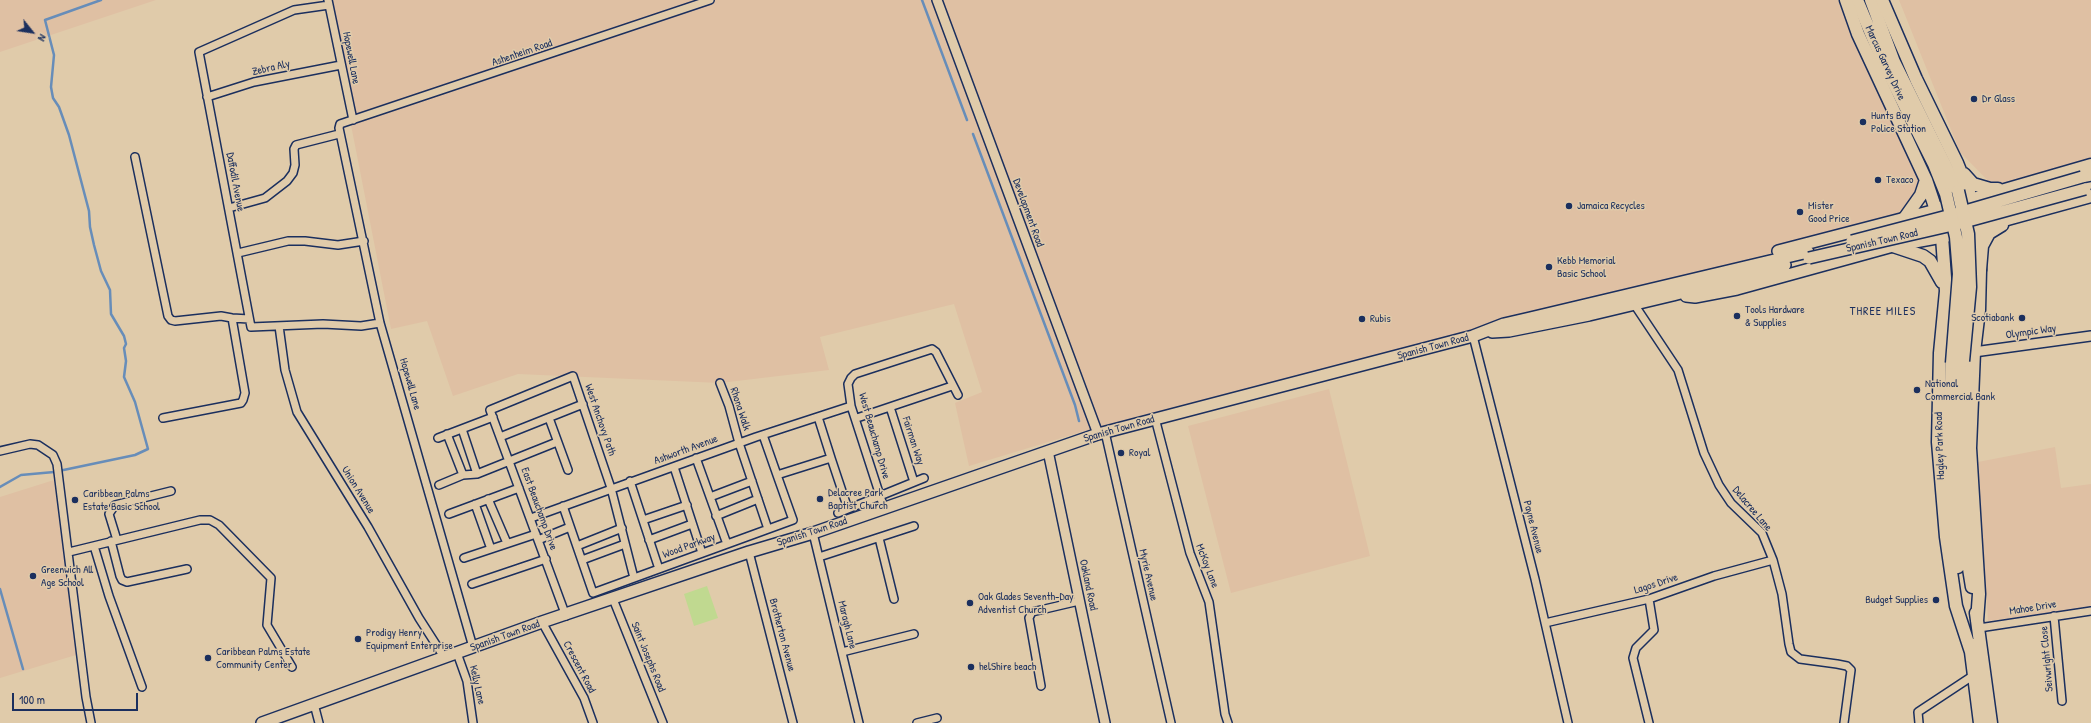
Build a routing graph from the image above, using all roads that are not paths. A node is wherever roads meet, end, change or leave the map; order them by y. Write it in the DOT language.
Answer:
graph roads {
  1 [pos="710,0"];
  2 [pos="937,0"];
  3 [pos="1846,0"];
  4 [pos="1857,0"];
  5 [pos="1871,0"];
  6 [pos="1882,0"];
  7 [pos="329,2"];
  8 [pos="1889,62"];
  9 [pos="341,65"];
  10 [pos="208,97"];
  11 [pos="353,120"];
  12 [pos="340,124"];
  13 [pos="340,134"];
  14 [pos="135,157"];
  15 [pos="1957,163"];
  16 [pos="2091,165"];
  17 [pos="2087,176"];
  18 [pos="1926,180"];
  19 [pos="2005,188"];
  20 [pos="2089,191"];
  21 [pos="1972,200"];
  22 [pos="229,208"];
  23 [pos="1936,210"];
  24 [pos="2025,215"];
  25 [pos="1904,219"];
  26 [pos="1967,233"];
  27 [pos="1942,237"];
  28 [pos="364,241"];
  29 [pos="1893,246"];
  30 [pos="238,253"];
  31 [pos="1808,255"];
  32 [pos="1980,270"];
  33 [pos="1690,280"];
  34 [pos="1946,291"];
  35 [pos="1673,295"];
  36 [pos="1634,304"];
  37 [pos="232,318"];
  38 [pos="249,319"];
  39 [pos="380,323"];
  40 [pos="279,326"];
  41 [pos="1486,333"];
  42 [pos="1473,336"];
  43 [pos="2091,336"];
  44 [pos="1974,352"];
  45 [pos="1957,362"];
  46 [pos="720,383"];
  47 [pos="952,386"];
  48 [pos="958,395"];
  49 [pos="583,404"];
  50 [pos="851,406"];
  51 [pos="890,407"];
  52 [pos="492,414"];
  53 [pos="818,417"];
  54 [pos="163,418"];
  55 [pos="549,418"];
  56 [pos="857,418"];
  57 [pos="1155,418"];
  58 [pos="462,429"];
  59 [pos="1101,433"];
  60 [pos="447,434"];
  61 [pos="763,435"];
  62 [pos="500,437"];
  63 [pos="438,438"];
  64 [pos="557,442"];
  65 [pos="739,443"];
  66 [pos="0,451"];
  67 [pos="1048,451"];
  68 [pos="696,458"];
  69 [pos="831,458"];
  70 [pos="510,462"];
  71 [pos="674,467"];
  72 [pos="568,470"];
  73 [pos="478,474"];
  74 [pos="463,475"];
  75 [pos="777,475"];
  76 [pos="924,478"];
  77 [pos="630,481"];
  78 [pos="752,481"];
  79 [pos="914,482"];
  80 [pos="439,485"];
  81 [pos="519,488"];
  82 [pos="611,488"];
  83 [pos="171,491"];
  84 [pos="880,496"];
  85 [pos="710,497"];
  86 [pos="488,499"];
  87 [pos="758,499"];
  88 [pos="475,504"];
  89 [pos="686,505"];
  90 [pos="563,506"];
  91 [pos="884,508"];
  92 [pos="848,509"];
  93 [pos="838,513"];
  94 [pos="449,514"];
  95 [pos="716,516"];
  96 [pos="530,518"];
  97 [pos="643,520"];
  98 [pos="692,524"];
  99 [pos="914,526"];
  100 [pos="570,527"];
  101 [pos="622,528"];
  102 [pos="768,529"];
  103 [pos="813,533"];
  104 [pos="537,537"];
  105 [pos="879,538"];
  106 [pos="114,540"];
  107 [pos="649,540"];
  108 [pos="507,543"];
  109 [pos="625,544"];
  110 [pos="726,544"];
  111 [pos="94,546"];
  112 [pos="577,546"];
  113 [pos="491,549"];
  114 [pos="68,552"];
  115 [pos="749,552"];
  116 [pos="702,553"];
  117 [pos="819,557"];
  118 [pos="464,558"];
  119 [pos="546,559"];
  120 [pos="582,560"];
  121 [pos="1773,560"];
  122 [pos="187,569"];
  123 [pos="659,569"];
  124 [pos="634,578"];
  125 [pos="472,584"];
  126 [pos="612,599"];
  127 [pos="894,599"];
  128 [pos="1649,599"];
  129 [pos="1079,601"];
  130 [pos="2091,611"];
  131 [pos="566,616"];
  132 [pos="2054,616"];
  133 [pos="542,622"];
  134 [pos="1545,623"];
  135 [pos="1978,625"];
  136 [pos="914,634"];
  137 [pos="473,647"];
  138 [pos="842,652"];
  139 [pos="1971,652"];
  140 [pos="457,653"];
  141 [pos="444,657"];
  142 [pos="292,667"];
  143 [pos="1974,675"];
  144 [pos="1041,686"];
  145 [pos="142,687"];
  146 [pos="2062,701"];
  147 [pos="314,704"];
  148 [pos="938,718"];
  149 [pos="91,723"];
  150 [pos="262,723"];
  151 [pos="319,723"];
  152 [pos="473,723"];
  153 [pos="592,723"];
  154 [pos="663,723"];
  155 [pos="793,723"];
  156 [pos="859,723"];
  157 [pos="918,723"];
  158 [pos="1105,723"];
  159 [pos="1171,723"];
  160 [pos="1228,723"];
  161 [pos="1568,723"];
  162 [pos="1649,723"];
  163 [pos="1844,723"];
  164 [pos="1919,723"];
  165 [pos="1980,723"];
  166 [pos="1991,723"];
  1 -- 11 [label="street, Ashenheim Road"];
  2 -- 59 [label="street, Development Road"];
  3 -- 18 [label="main road, Marcus Garvey Drive"];
  4 -- 8 [label="main road, Marcus Garvey Drive"];
  5 -- 8 [label="main road, Marcus Garvey Drive"];
  6 -- 15 [label="main road, Marcus Garvey Drive"];
  7 -- 9 [label="street, Hopewell Lane"];
  7 -- 10 [label="street, Daffodil Avenue"];
  8 -- 26 [label="main road, Marcus Garvey Drive, bridge"];
  9 -- 10 [label="street, Zebra Aly"];
  9 -- 11 [label="street, Hopewell Lane"];
  10 -- 22 [label="street, Daffodil Avenue"];
  11 -- 12 [label="street, Ashenheim Road"];
  12 -- 13 [label="street, Hopewell Lane"];
  13 -- 22 [label="street"];
  13 -- 28 [label="street, Hopewell Lane"];
  14 -- 37 [label="street"];
  15 -- 19 [label="main road"];
  15 -- 21 [label="main road, Marcus Garvey Drive"];
  16 -- 19 [label="main road, Spanish Town Road"];
  17 -- 31 [label="main road, Spanish Town Road, bridge"];
  18 -- 23 [label="main road, Marcus Garvey Drive"];
  18 -- 25 [label="main road"];
  19 -- 21 [label="main road, Spanish Town Road"];
  20 -- 24 [label="main road, Spanish Town Road"];
  20 -- 31 [label="main road, Spanish Town Road, bridge"];
  21 -- 23 [label="main road, Spanish Town Road"];
  21 -- 26 [label="main road, Marcus Garvey Drive"];
  22 -- 30 [label="street, Daffodil Avenue"];
  23 -- 25 [label="main road, Spanish Town Road"];
  23 -- 27 [label="main road, Marcus Garvey Drive"];
  24 -- 26 [label="main road, Spanish Town Road"];
  24 -- 32 [label="main road"];
  25 -- 33 [label="main road, Spanish Town Road"];
  26 -- 27 [label="main road, Spanish Town Road"];
  26 -- 32 [label="main road, Hagley Park Road"];
  26 -- 45 [label="main road, Hagley Park Road, bridge"];
  27 -- 29 [label="main road, Spanish Town Road"];
  27 -- 34 [label="main road, Hagley Park Road"];
  28 -- 30 [label="street"];
  28 -- 39 [label="street, Hopewell Lane"];
  29 -- 34 [label="main road"];
  29 -- 35 [label="main road, Spanish Town Road"];
  30 -- 38 [label="street, Daffodil Avenue"];
  31 -- 33 [label="main road, Spanish Town Road"];
  31 -- 35 [label="main road, Spanish Town Road"];
  32 -- 44 [label="main road, Hagley Park Road"];
  33 -- 41 [label="main road, Spanish Town Road"];
  34 -- 44 [label="main road"];
  34 -- 139 [label="main road, Hagley Park Road"];
  35 -- 36 [label="main road, Spanish Town Road"];
  36 -- 41 [label="main road, Spanish Town Road"];
  36 -- 121 [label="street, Delacree Lane"];
  37 -- 38 [label="street"];
  37 -- 54 [label="street"];
  38 -- 40 [label="street"];
  39 -- 40 [label="street"];
  39 -- 137 [label="street, Hopewell Lane"];
  40 -- 141 [label="street, Union Avenue"];
  41 -- 42 [label="main road, Spanish Town Road"];
  42 -- 57 [label="main road, Spanish Town Road"];
  42 -- 134 [label="street, Payne Avenue"];
  43 -- 44 [label="street, Olympic Way"];
  44 -- 135 [label="main road, Hagley Park Road"];
  45 -- 135 [label="main road, Hagley Park Road"];
  45 -- 139 [label="main road, Hagley Park Road"];
  46 -- 65 [label="street, Rhona Walk"];
  47 -- 48 [label="street"];
  47 -- 50 [label="street, West Beauchamp Drive"];
  47 -- 51 [label="street, Fairman Way"];
  49 -- 52 [label="street, West Anchovy Path"];
  49 -- 55 [label="street"];
  49 -- 82 [label="street, West Anchovy Path"];
  50 -- 53 [label="street, Ashworth Avenue"];
  50 -- 56 [label="street, West Beauchamp Drive"];
  51 -- 56 [label="street, Fairman Way"];
  51 -- 79 [label="street, Fairman Way"];
  52 -- 58 [label="street"];
  52 -- 62 [label="street, East Beauchamp Drive"];
  53 -- 61 [label="street, Ashworth Avenue"];
  53 -- 69 [label="street"];
  55 -- 62 [label="street"];
  55 -- 64 [label="street"];
  56 -- 84 [label="street, West Beauchamp Drive"];
  57 -- 59 [label="main road, Spanish Town Road"];
  57 -- 160 [label="street, McKoy Lane"];
  58 -- 60 [label="street"];
  58 -- 73 [label="street"];
  59 -- 67 [label="main road, Spanish Town Road"];
  59 -- 159 [label="street, Myrie Avenue"];
  60 -- 63 [label="street"];
  60 -- 74 [label="street"];
  61 -- 65 [label="street, Ashworth Avenue"];
  61 -- 75 [label="street"];
  62 -- 70 [label="street, East Beauchamp Drive"];
  64 -- 70 [label="street"];
  64 -- 72 [label="street"];
  65 -- 68 [label="street, Ashworth Avenue"];
  65 -- 78 [label="street, Rhona Walk"];
  66 -- 114 [label="street"];
  67 -- 91 [label="main road, Spanish Town Road"];
  67 -- 129 [label="street, Oakland Road"];
  68 -- 71 [label="street, Ashworth Avenue"];
  68 -- 85 [label="street"];
  69 -- 75 [label="street"];
  69 -- 92 [label="street"];
  70 -- 73 [label="street"];
  70 -- 81 [label="street, East Beauchamp Drive"];
  71 -- 77 [label="street, Ashworth Avenue"];
  71 -- 89 [label="street"];
  73 -- 74 [label="street"];
  74 -- 80 [label="street"];
  75 -- 102 [label="street, Wood Parkway"];
  76 -- 79 [label="street, West Beauchamp Drive"];
  77 -- 82 [label="street, Ashworth Avenue"];
  77 -- 97 [label="street"];
  78 -- 85 [label="street"];
  78 -- 87 [label="street, Rhona Walk"];
  79 -- 84 [label="street, West Beauchamp Drive"];
  81 -- 86 [label="street"];
  81 -- 96 [label="street, East Beauchamp Drive"];
  82 -- 90 [label="street, Ashworth Avenue"];
  82 -- 101 [label="street, West Anchovy Path"];
  83 -- 106 [label="street"];
  84 -- 91 [label="street, West Beauchamp Drive"];
  84 -- 92 [label="street, West Beauchamp Drive"];
  85 -- 95 [label="street"];
  86 -- 88 [label="street"];
  86 -- 108 [label="street"];
  87 -- 95 [label="street"];
  87 -- 102 [label="street, Rhona Walk"];
  88 -- 94 [label="street"];
  88 -- 113 [label="street"];
  89 -- 97 [label="street"];
  89 -- 98 [label="street"];
  90 -- 96 [label="street, Ashworth Avenue"];
  90 -- 100 [label="street"];
  91 -- 103 [label="main road, Spanish Town Road"];
  92 -- 93 [label="street, West Beauchamp Drive"];
  95 -- 110 [label="street"];
  96 -- 104 [label="street, East Beauchamp Drive"];
  97 -- 107 [label="street"];
  98 -- 107 [label="street"];
  98 -- 116 [label="street"];
  99 -- 105 [label="street"];
  100 -- 104 [label="street"];
  100 -- 112 [label="street"];
  101 -- 109 [label="street, West Anchovy Path"];
  101 -- 112 [label="street"];
  102 -- 110 [label="street, Wood Parkway"];
  103 -- 115 [label="main road, Spanish Town Road"];
  103 -- 117 [label="street, Maragh Lane"];
  104 -- 108 [label="street"];
  104 -- 119 [label="street, East Beauchamp Drive"];
  105 -- 117 [label="street"];
  105 -- 127 [label="street"];
  106 -- 111 [label="street"];
  106 -- 122 [label="street"];
  106 -- 142 [label="street"];
  107 -- 123 [label="street"];
  108 -- 113 [label="street"];
  109 -- 120 [label="street"];
  109 -- 124 [label="street, West Anchovy Path"];
  110 -- 116 [label="street, Wood Parkway"];
  111 -- 114 [label="street"];
  111 -- 145 [label="street"];
  112 -- 120 [label="street"];
  113 -- 118 [label="street"];
  114 -- 149 [label="street"];
  115 -- 126 [label="main road, Spanish Town Road"];
  115 -- 155 [label="street, Brotherton Avenue"];
  116 -- 123 [label="street, Wood Parkway"];
  117 -- 138 [label="street, Maragh Lane"];
  119 -- 125 [label="street"];
  119 -- 131 [label="street, East Beauchamp Drive"];
  120 -- 124 [label="street, Wood Parkway"];
  121 -- 128 [label="street, Lagos Drive"];
  121 -- 163 [label="street, Delacree Lane"];
  123 -- 124 [label="street, Wood Parkway"];
  126 -- 131 [label="main road, Spanish Town Road"];
  126 -- 154 [label="street, Saint Josephs Road"];
  128 -- 134 [label="street, Lagos Drive"];
  128 -- 162 [label="street"];
  129 -- 144 [label="street"];
  129 -- 158 [label="street, Oakland Road"];
  130 -- 132 [label="street, Mahoe Drive"];
  131 -- 133 [label="main road, Spanish Town Road"];
  132 -- 135 [label="street, Mahoe Drive"];
  132 -- 146 [label="street, Seivwright Close"];
  133 -- 137 [label="main road, Spanish Town Road"];
  133 -- 153 [label="street, Crescent Road"];
  134 -- 161 [label="street, Payne Avenue"];
  135 -- 166 [label="main road, Hagley Park Road"];
  136 -- 138 [label="street"];
  137 -- 140 [label="main road, Spanish Town Road"];
  138 -- 156 [label="street, Maragh Lane"];
  139 -- 143 [label="main road, Hagley Park Road"];
  140 -- 141 [label="main road, Spanish Town Road"];
  140 -- 152 [label="street, Kelly Lane"];
  141 -- 147 [label="main road, Spanish Town Road"];
  143 -- 164 [label="street"];
  143 -- 165 [label="main road, Hagley Park Road"];
  147 -- 150 [label="main road, Spanish Town Road"];
  147 -- 151 [label="street"];
  148 -- 157 [label="street"];
}
